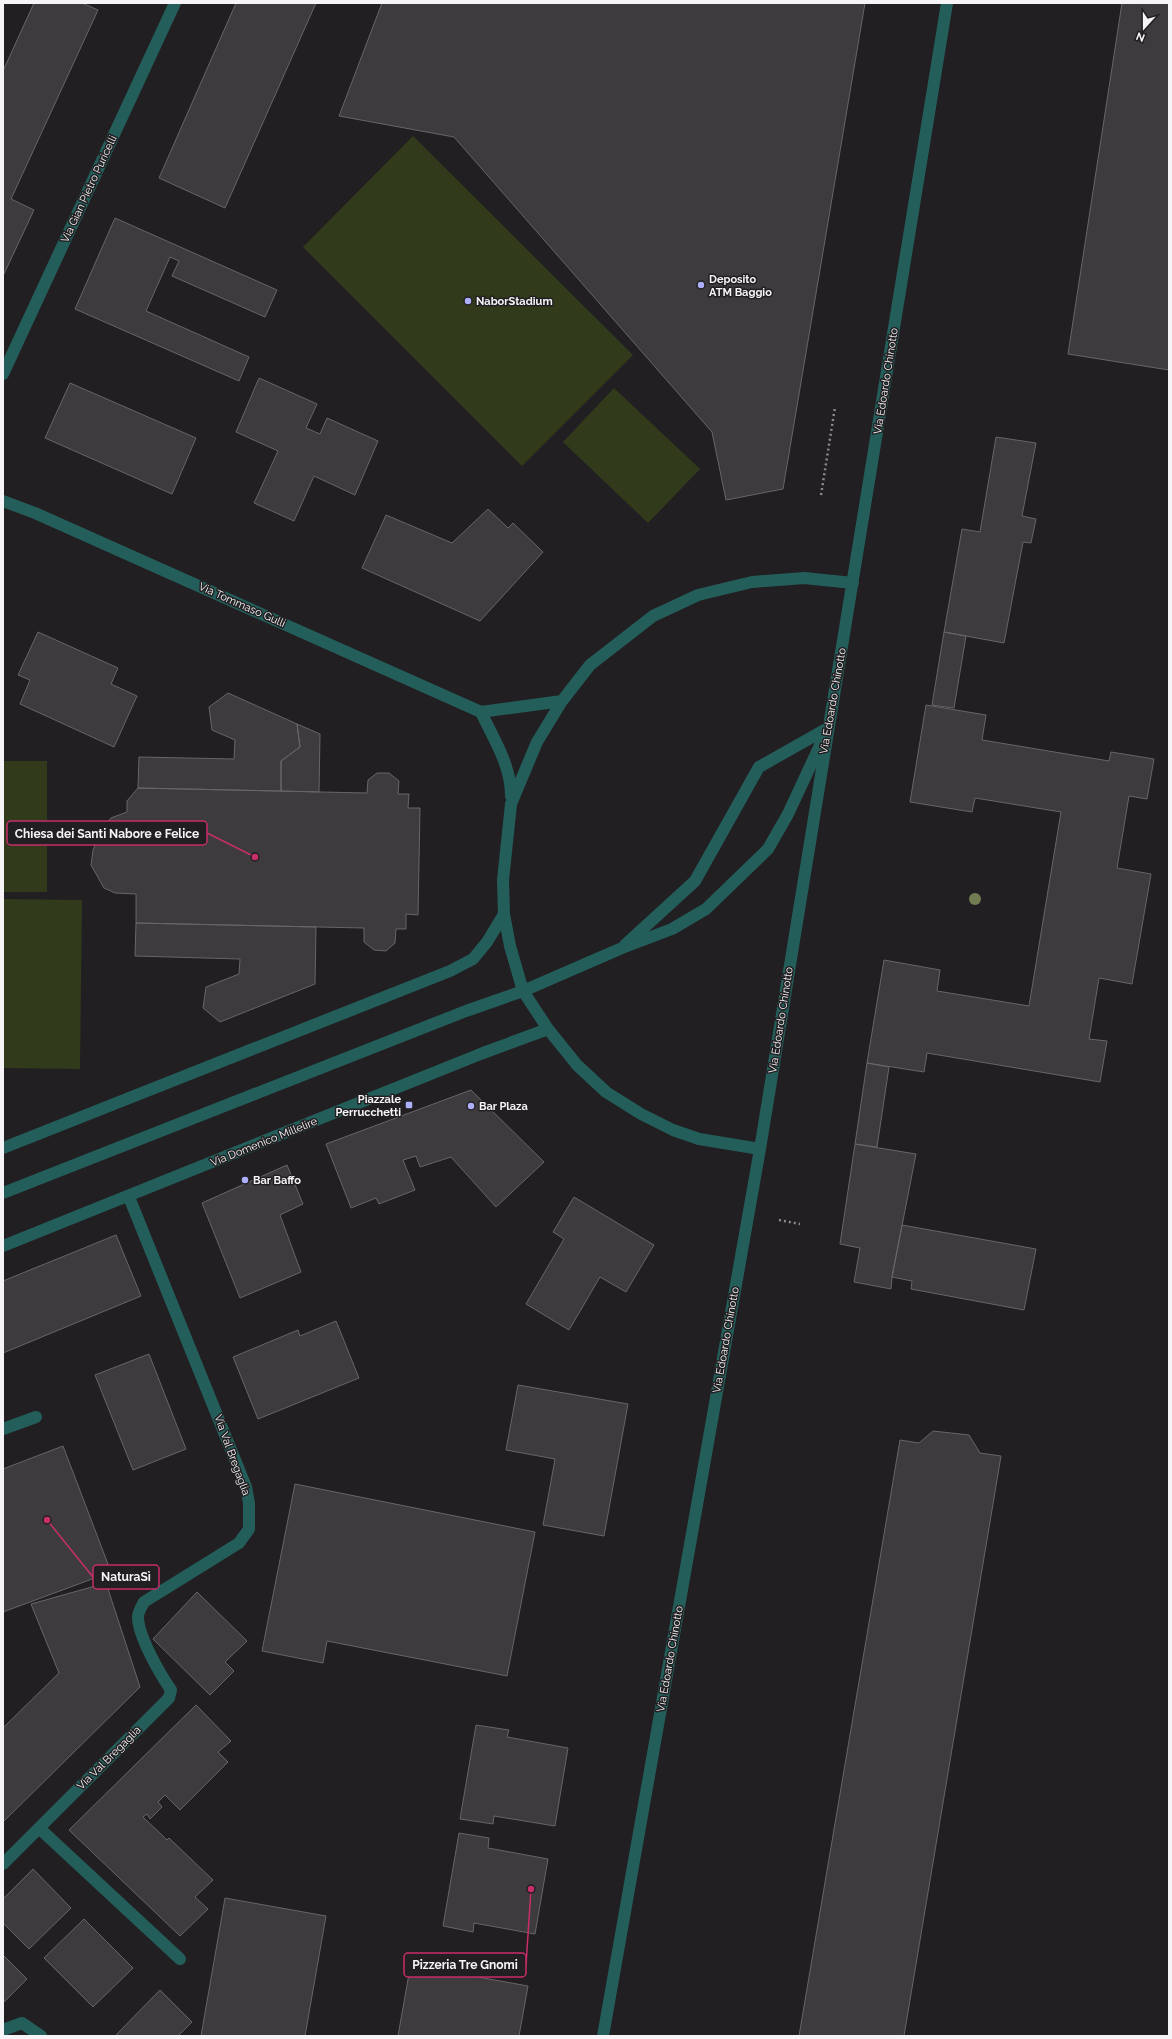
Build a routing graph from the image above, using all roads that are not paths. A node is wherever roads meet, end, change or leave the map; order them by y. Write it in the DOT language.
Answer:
graph roads {
  1 [pos="175,3"];
  2 [pos="947,3"];
  3 [pos="3,374"];
  4 [pos="3,501"];
  5 [pos="853,583"];
  6 [pos="562,702"];
  7 [pos="481,712"];
  8 [pos="828,728"];
  9 [pos="511,804"];
  10 [pos="504,914"];
  11 [pos="622,948"];
  12 [pos="523,991"];
  13 [pos="548,1029"];
  14 [pos="3,1148"];
  15 [pos="760,1149"];
  16 [pos="3,1193"];
  17 [pos="130,1196"];
  18 [pos="3,1246"];
  19 [pos="36,1417"];
  20 [pos="3,1429"];
  21 [pos="39,1828"];
  22 [pos="3,1864"];
  23 [pos="180,1959"];
  24 [pos="3,2030"];
  25 [pos="41,2036"];
  26 [pos="603,2036"];
  1 -- 3 [label="street, Via Gian Pietro Puricelli"];
  2 -- 5 [label="street, Via Edoardo Chinotto"];
  4 -- 7 [label="street, Via Tommaso Gulli"];
  5 -- 6 [label="street"];
  5 -- 8 [label="street, Via Edoardo Chinotto"];
  6 -- 7 [label="street"];
  6 -- 9 [label="street"];
  7 -- 9 [label="street"];
  8 -- 11 [label="street"];
  8 -- 11 [label="street"];
  8 -- 15 [label="street, Via Edoardo Chinotto"];
  9 -- 10 [label="street"];
  10 -- 12 [label="street"];
  10 -- 14 [label="street"];
  11 -- 12 [label="street"];
  12 -- 13 [label="street"];
  12 -- 16 [label="street"];
  13 -- 15 [label="street"];
  13 -- 17 [label="street, Via Domenico Millelire"];
  15 -- 26 [label="street, Via Edoardo Chinotto"];
  17 -- 18 [label="street, Via Domenico Millelire"];
  17 -- 21 [label="street, Via Val Bregaglia"];
  19 -- 20 [label="street"];
  21 -- 22 [label="street, Via Val Bregaglia"];
  21 -- 23 [label="street"];
  24 -- 25 [label="street"];
}
